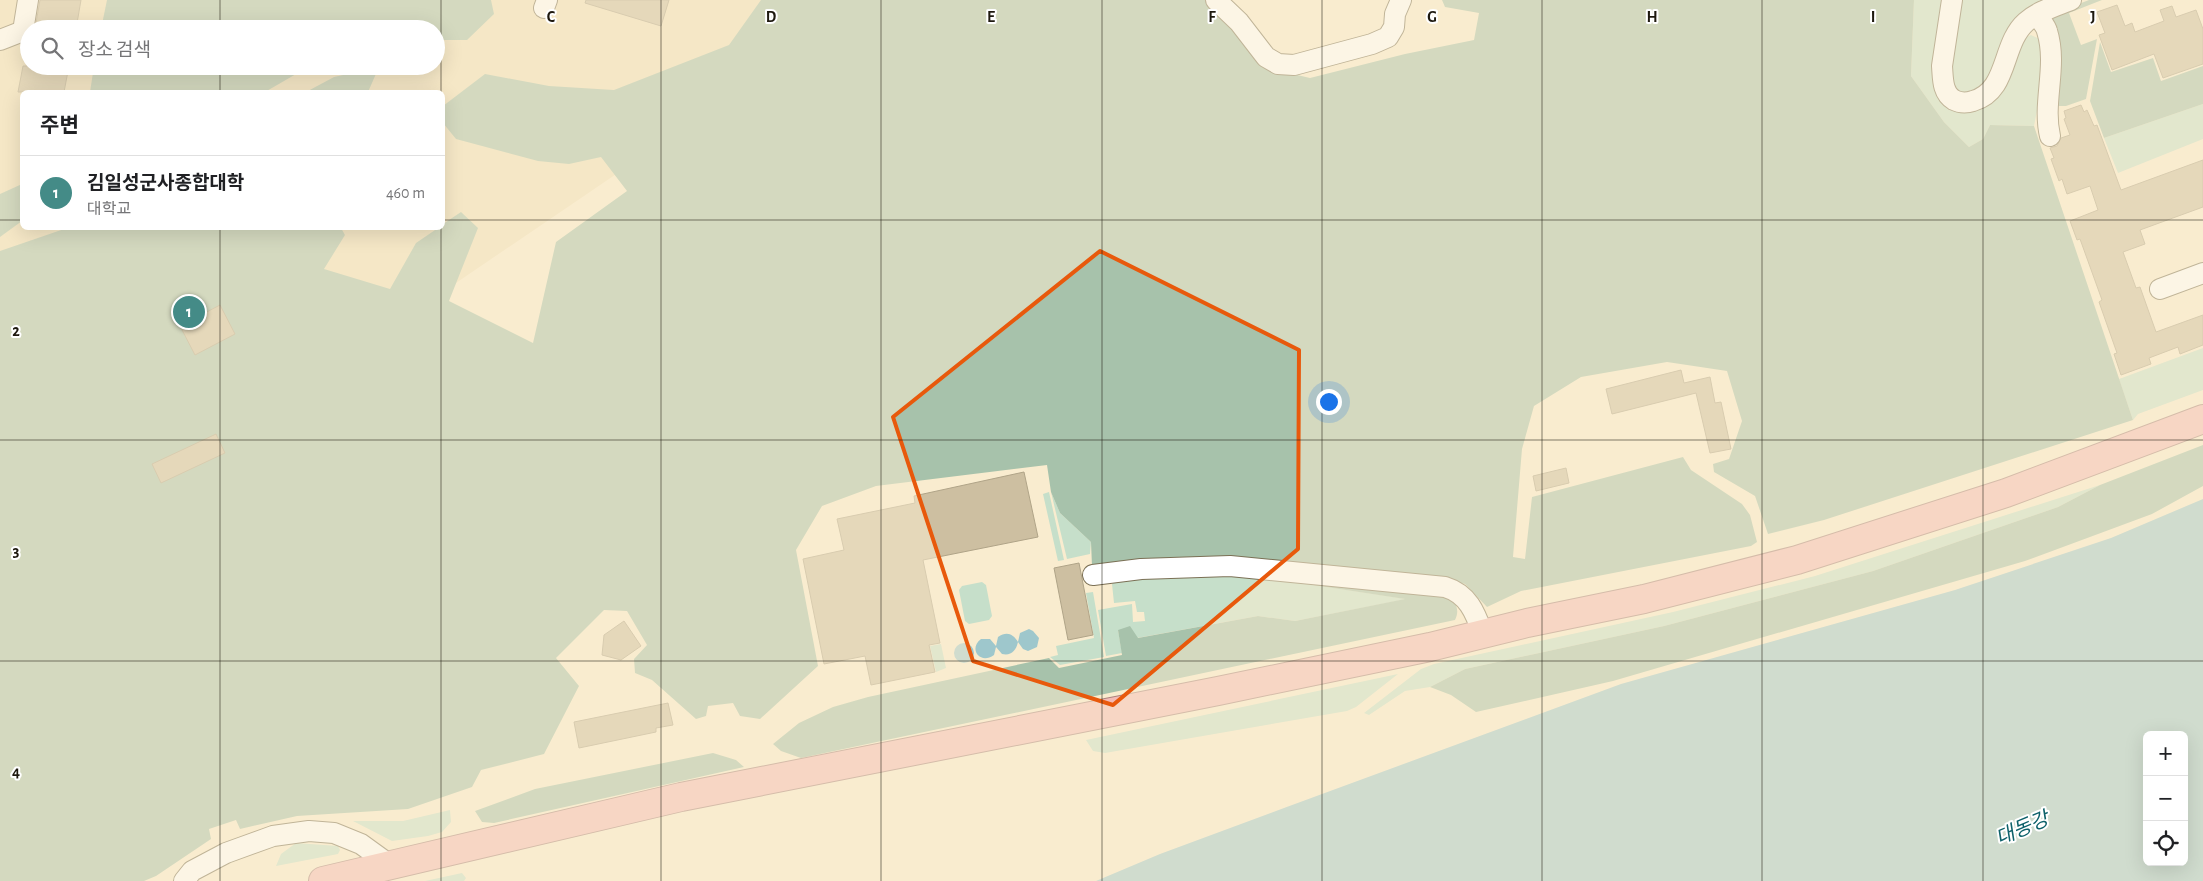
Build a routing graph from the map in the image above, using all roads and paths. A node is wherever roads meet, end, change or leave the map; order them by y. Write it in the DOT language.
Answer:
graph roads {
  1 [pos="28,0"];
  2 [pos="1216,0"];
  3 [pos="1401,0"];
  4 [pos="1952,0"];
  5 [pos="2071,0"];
  6 [pos="2037,15"];
  7 [pos="25,20"];
  8 [pos="20,31"];
  9 [pos="0,40"];
  10 [pos="2050,136"];
  11 [pos="2203,273"];
  12 [pos="2160,288"];
  13 [pos="2203,419"];
  14 [pos="1093,575"];
  15 [pos="1483,634"];
  16 [pos="390,865"];
  17 [pos="184,881"];
  18 [pos="324,881"];
  1 -- 7 [label="lane"];
  2 -- 3 [label="lane"];
  4 -- 6 [label="lane"];
  5 -- 6 [label="lane"];
  6 -- 10 [label="lane"];
  8 -- 9 [label="lane"];
  11 -- 12 [label="lane"];
  13 -- 15 [label="highway"];
  14 -- 15 [label="lane"];
  15 -- 16 [label="highway"];
  16 -- 17 [label="lane"];
  16 -- 18 [label="highway"];
}
